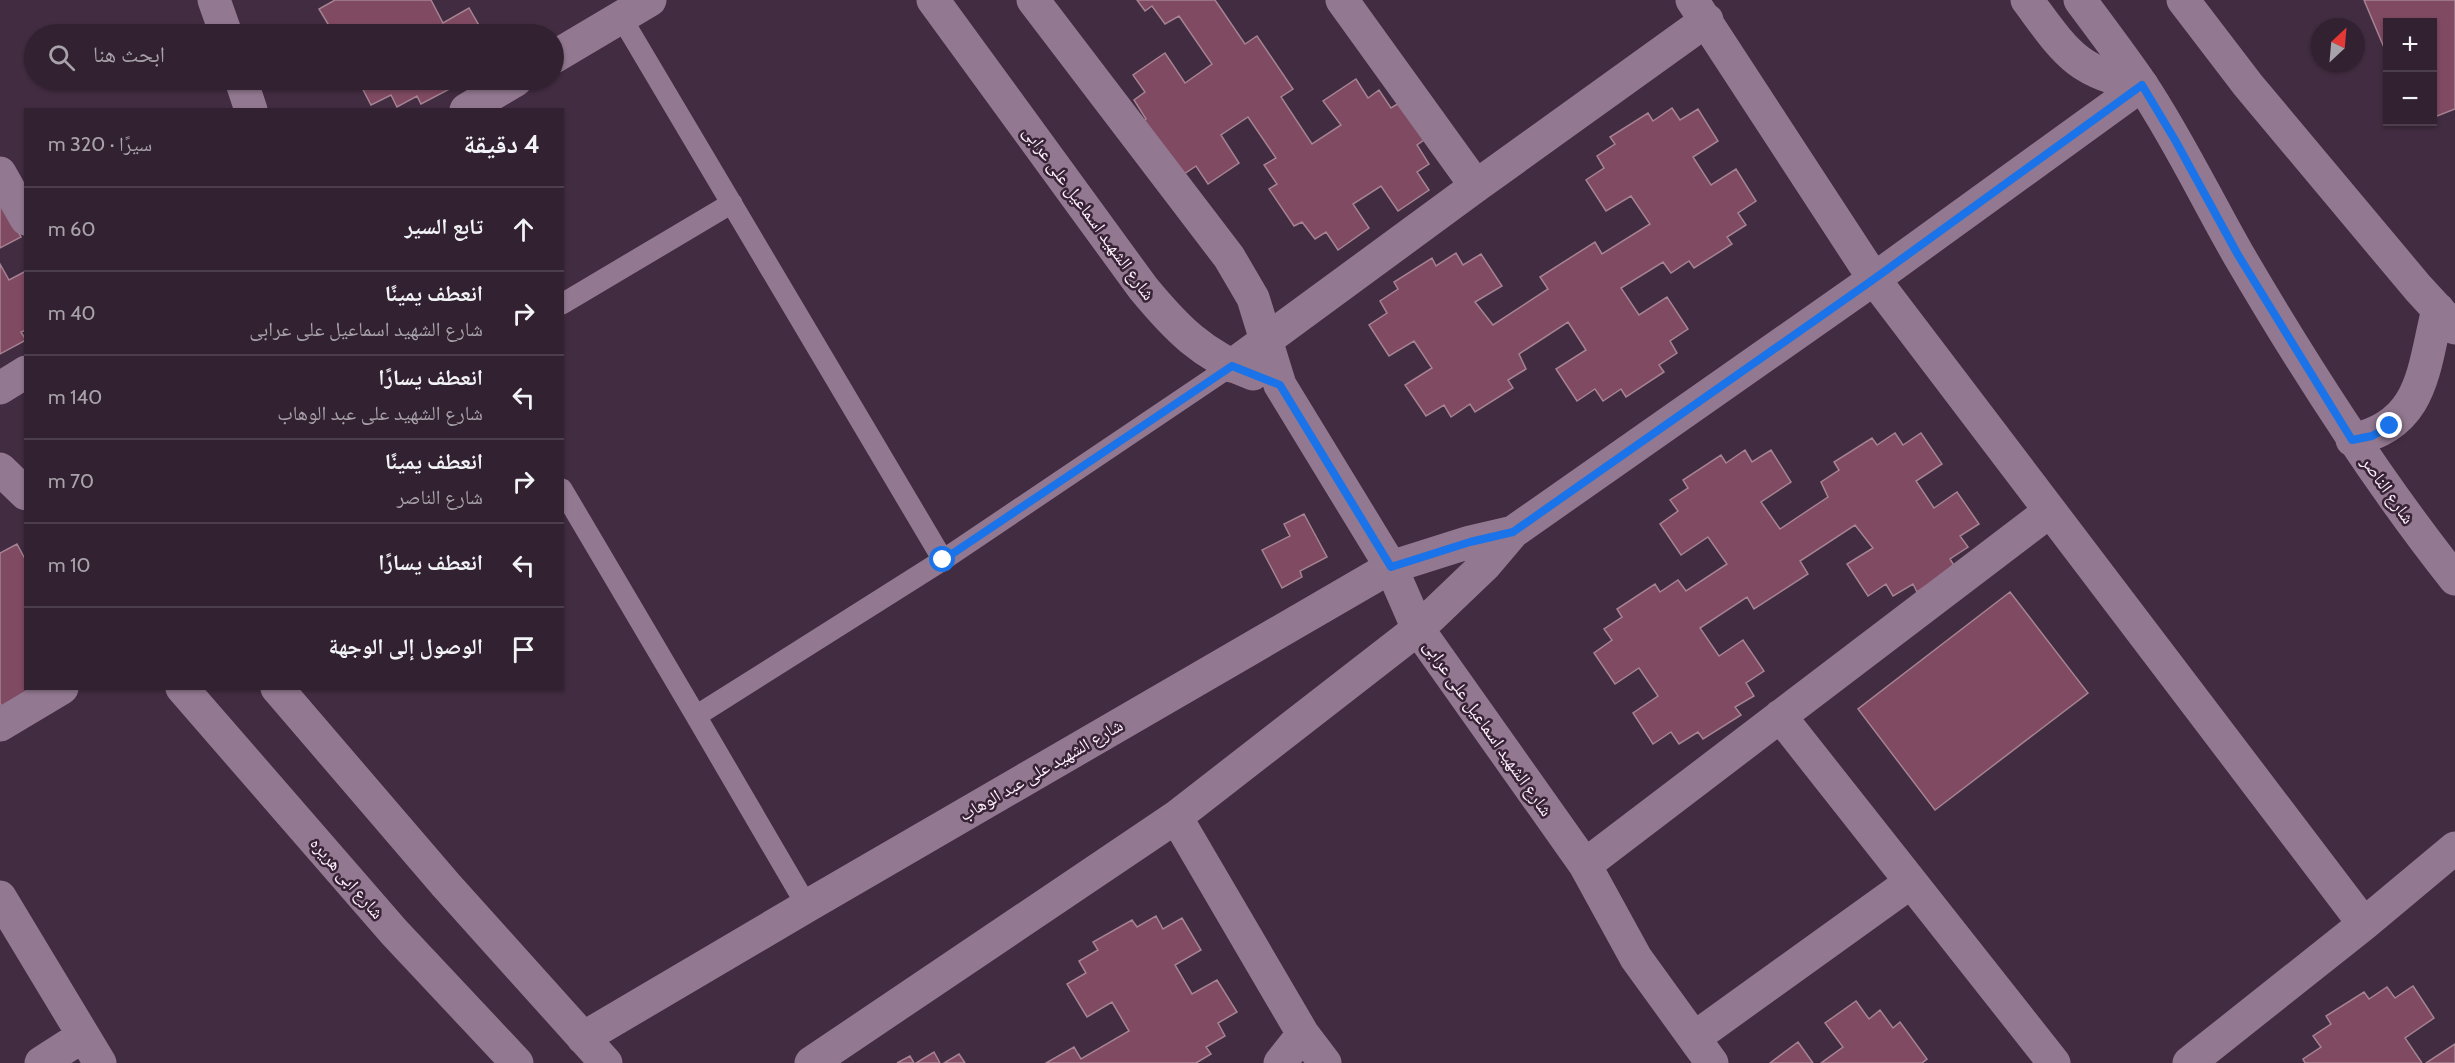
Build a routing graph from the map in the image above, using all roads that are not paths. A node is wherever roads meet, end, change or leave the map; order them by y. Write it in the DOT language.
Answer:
graph roads {
  1 [pos="214,0"];
  2 [pos="650,0"];
  3 [pos="933,0"];
  4 [pos="1033,0"];
  5 [pos="1342,0"];
  6 [pos="2027,0"];
  7 [pos="2080,0"];
  8 [pos="2183,0"];
  9 [pos="1700,10"];
  10 [pos="621,17"];
  11 [pos="222,24"];
  12 [pos="564,51"];
  13 [pos="2142,85"];
  14 [pos="244,90"];
  15 [pos="499,90"];
  16 [pos="250,108"];
  17 [pos="469,108"];
  18 [pos="0,173"];
  19 [pos="1476,186"];
  20 [pos="732,203"];
  21 [pos="24,215"];
  22 [pos="1874,279"];
  23 [pos="564,303"];
  24 [pos="2446,318"];
  25 [pos="1267,338"];
  26 [pos="1232,366"];
  27 [pos="24,373"];
  28 [pos="1280,385"];
  29 [pos="0,388"];
  30 [pos="2352,440"];
  31 [pos="0,470"];
  32 [pos="24,492"];
  33 [pos="564,492"];
  34 [pos="2050,511"];
  35 [pos="1513,532"];
  36 [pos="943,560"];
  37 [pos="1391,567"];
  38 [pos="2455,579"];
  39 [pos="1418,629"];
  40 [pos="59,690"];
  41 [pos="184,690"];
  42 [pos="279,690"];
  43 [pos="696,716"];
  44 [pos="1780,716"];
  45 [pos="0,725"];
  46 [pos="1176,817"];
  47 [pos="2455,848"];
  48 [pos="1584,865"];
  49 [pos="1911,882"];
  50 [pos="0,897"];
  51 [pos="807,906"];
  52 [pos="2364,924"];
  53 [pos="1303,1034"];
  54 [pos="584,1038"];
  55 [pos="92,1049"];
  56 [pos="1703,1050"];
  57 [pos="41,1063"];
  58 [pos="517,1063"];
  59 [pos="606,1063"];
  60 [pos="812,1063"];
  61 [pos="1280,1063"];
  62 [pos="1325,1063"];
  63 [pos="2054,1063"];
  64 [pos="2188,1063"];
  1 -- 11 [label="street"];
  2 -- 10 [label="street"];
  3 -- 26 [label="street, شارع الشهيد اسماعيل على عرابى"];
  4 -- 25 [label="street, شارع الشهيد اسماعيل على عرابى"];
  5 -- 19 [label="street"];
  6 -- 13 [label="street"];
  7 -- 13 [label="street, شارع الناصر"];
  8 -- 24 [label="street"];
  9 -- 19 [label="street"];
  9 -- 22 [label="street"];
  10 -- 12 [label="street"];
  10 -- 20 [label="lane"];
  13 -- 22 [label="street, شارع الشهيد على عبد الوهاب"];
  13 -- 30 [label="street, شارع الناصر"];
  14 -- 16 [label="street"];
  15 -- 17 [label="street"];
  18 -- 21 [label="street"];
  19 -- 25 [label="street"];
  20 -- 23 [label="lane"];
  20 -- 36 [label="lane"];
  22 -- 34 [label="street"];
  22 -- 35 [label="street, شارع الشهيد على عبد الوهاب"];
  24 -- 30 [label="street"];
  25 -- 26 [label="street"];
  25 -- 28 [label="street, شارع الشهيد اسماعيل على عرابى"];
  26 -- 28 [label="street, شارع الشهيد اسماعيل على عرابى"];
  26 -- 36 [label="lane"];
  27 -- 29 [label="street"];
  28 -- 37 [label="street, شارع الشهيد اسماعيل على عرابى"];
  30 -- 38 [label="street, شارع الناصر"];
  31 -- 32 [label="street"];
  33 -- 43 [label="lane"];
  34 -- 44 [label="street"];
  34 -- 52 [label="street"];
  35 -- 37 [label="street, شارع الشهيد على عبد الوهاب"];
  35 -- 39 [label="street, شارع الشهيد على عبد الوهاب"];
  36 -- 43 [label="lane"];
  37 -- 39 [label="street, شارع الشهيد اسماعيل على عرابى"];
  37 -- 51 [label="street, شارع الشهيد على عبد الوهاب"];
  39 -- 46 [label="street, شارع الشهيد على عبد الوهاب"];
  39 -- 48 [label="street, شارع الشهيد اسماعيل على عرابى"];
  40 -- 45 [label="street"];
  41 -- 58 [label="street, شارع ابى هريره"];
  42 -- 54 [label="street"];
  43 -- 51 [label="lane"];
  44 -- 48 [label="street"];
  44 -- 49 [label="street"];
  46 -- 53 [label="street"];
  46 -- 60 [label="street, شارع الشهيد على عبد الوهاب"];
  47 -- 52 [label="street"];
  48 -- 56 [label="street, شارع الشهيد اسماعيل على عرابى"];
  49 -- 56 [label="street"];
  49 -- 63 [label="street"];
  50 -- 55 [label="street"];
  51 -- 54 [label="street, شارع الشهيد على عبد الوهاب"];
  52 -- 64 [label="street"];
  53 -- 61 [label="street"];
  53 -- 62 [label="street"];
  54 -- 59 [label="street"];
  55 -- 57 [label="street"];
}
